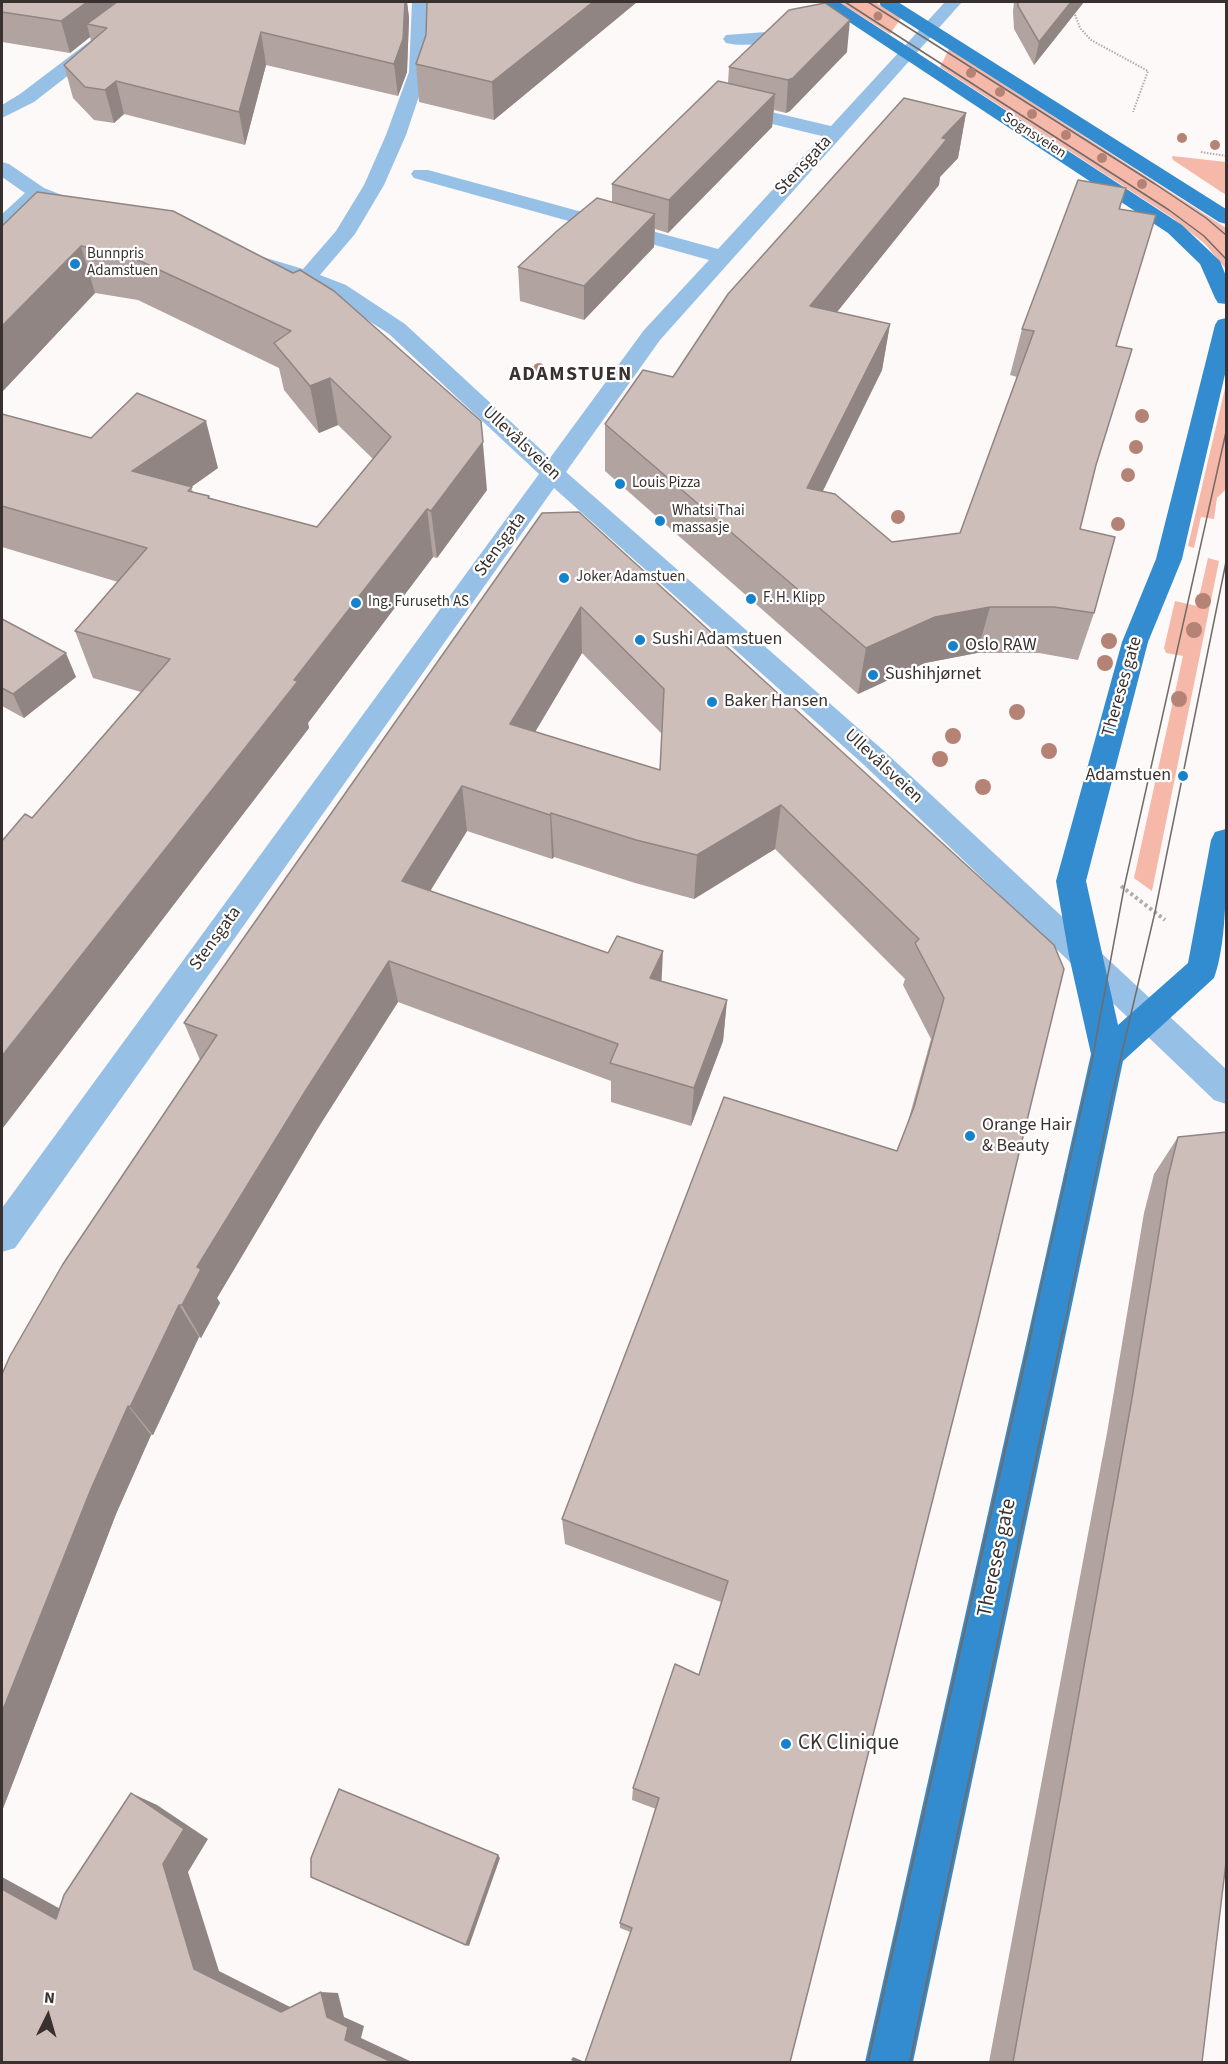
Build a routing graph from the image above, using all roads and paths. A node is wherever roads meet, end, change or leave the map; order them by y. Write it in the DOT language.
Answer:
graph roads {
  1 [pos="421,2"];
  2 [pos="828,2"];
  3 [pos="887,2"];
  4 [pos="954,2"];
  5 [pos="1063,6"];
  6 [pos="855,19"];
  7 [pos="928,28"];
  8 [pos="115,30"];
  9 [pos="732,39"];
  10 [pos="908,54"];
  11 [pos="712,104"];
  12 [pos="2,112"];
  13 [pos="1133,114"];
  14 [pos="835,133"];
  15 [pos="2,168"];
  16 [pos="421,174"];
  17 [pos="37,192"];
  18 [pos="610,204"];
  19 [pos="96,214"];
  20 [pos="1227,218"];
  21 [pos="594,221"];
  22 [pos="2,225"];
  23 [pos="578,235"];
  24 [pos="225,252"];
  25 [pos="722,257"];
  26 [pos="307,277"];
  27 [pos="1226,290"];
  28 [pos="1227,325"];
  29 [pos="553,474"];
  30 [pos="1227,840"];
  31 [pos="1116,882"];
  32 [pos="1170,924"];
  33 [pos="1085,956"];
  34 [pos="1149,1017"];
  35 [pos="1108,1054"];
  36 [pos="1227,1090"];
  37 [pos="2,1236"];
  38 [pos="889,2062"];
  1 -- 26 [label="street"];
  2 -- 6 [label="main road, Sognsveien"];
  3 -- 7 [label="main road, Sognsveien"];
  4 -- 7 [label="street, Stensgata"];
  5 -- 13 [label="path"];
  6 -- 9 [label="street"];
  6 -- 10 [label="main road, Sognsveien"];
  7 -- 10 [label="street, Stensgata"];
  7 -- 20 [label="main road, Sognsveien"];
  8 -- 12 [label="street"];
  10 -- 14 [label="street, Stensgata"];
  10 -- 27 [label="main road, Sognsveien"];
  11 -- 14 [label="street"];
  14 -- 25 [label="street, Stensgata"];
  15 -- 17 [label="street"];
  16 -- 21 [label="street"];
  17 -- 19 [label="street"];
  17 -- 22 [label="street"];
  18 -- 21 [label="street"];
  21 -- 23 [label="street"];
  21 -- 25 [label="street"];
  24 -- 26 [label="street, Ullevålsveien"];
  25 -- 29 [label="street, Stensgata"];
  26 -- 29 [label="street, Ullevålsveien"];
  28 -- 33 [label="main road, Thereses gate"];
  29 -- 33 [label="street, Ullevålsveien"];
  29 -- 37 [label="street, Stensgata"];
  30 -- 34 [label="main road"];
  31 -- 32 [label="path"];
  33 -- 34 [label="street, Ullevålsveien"];
  33 -- 35 [label="main road, Thereses gate"];
  34 -- 35 [label="main road"];
  34 -- 36 [label="street, Ullevålsveien"];
  35 -- 38 [label="main road, Thereses gate"];
}
